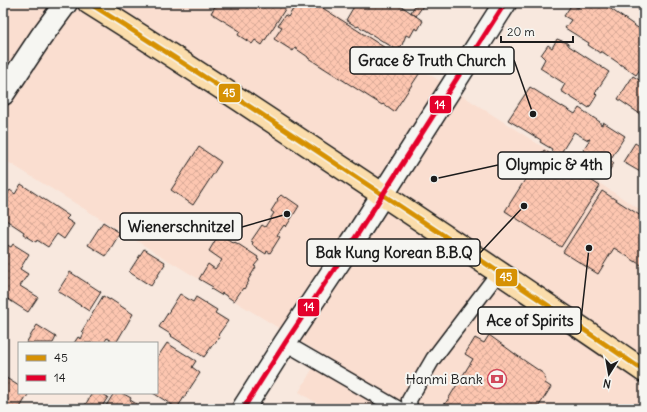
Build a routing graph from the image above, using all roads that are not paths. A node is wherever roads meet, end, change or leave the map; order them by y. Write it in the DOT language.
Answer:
graph roads {
  1 [pos="66,3"];
  2 [pos="89,3"];
  3 [pos="506,3"];
  4 [pos="3,94"];
  5 [pos="383,195"];
  6 [pos="499,272"];
  7 [pos="285,343"];
  8 [pos="644,371"];
  9 [pos="242,409"];
  10 [pos="399,409"];
  11 [pos="410,409"];
  1 -- 4 [label="street"];
  2 -- 5 [label="main road"];
  3 -- 5 [label="street"];
  5 -- 6 [label="main road"];
  5 -- 7 [label="street"];
  6 -- 8 [label="main road"];
  6 -- 11 [label="lane"];
  7 -- 9 [label="street"];
  7 -- 10 [label="lane"];
}
